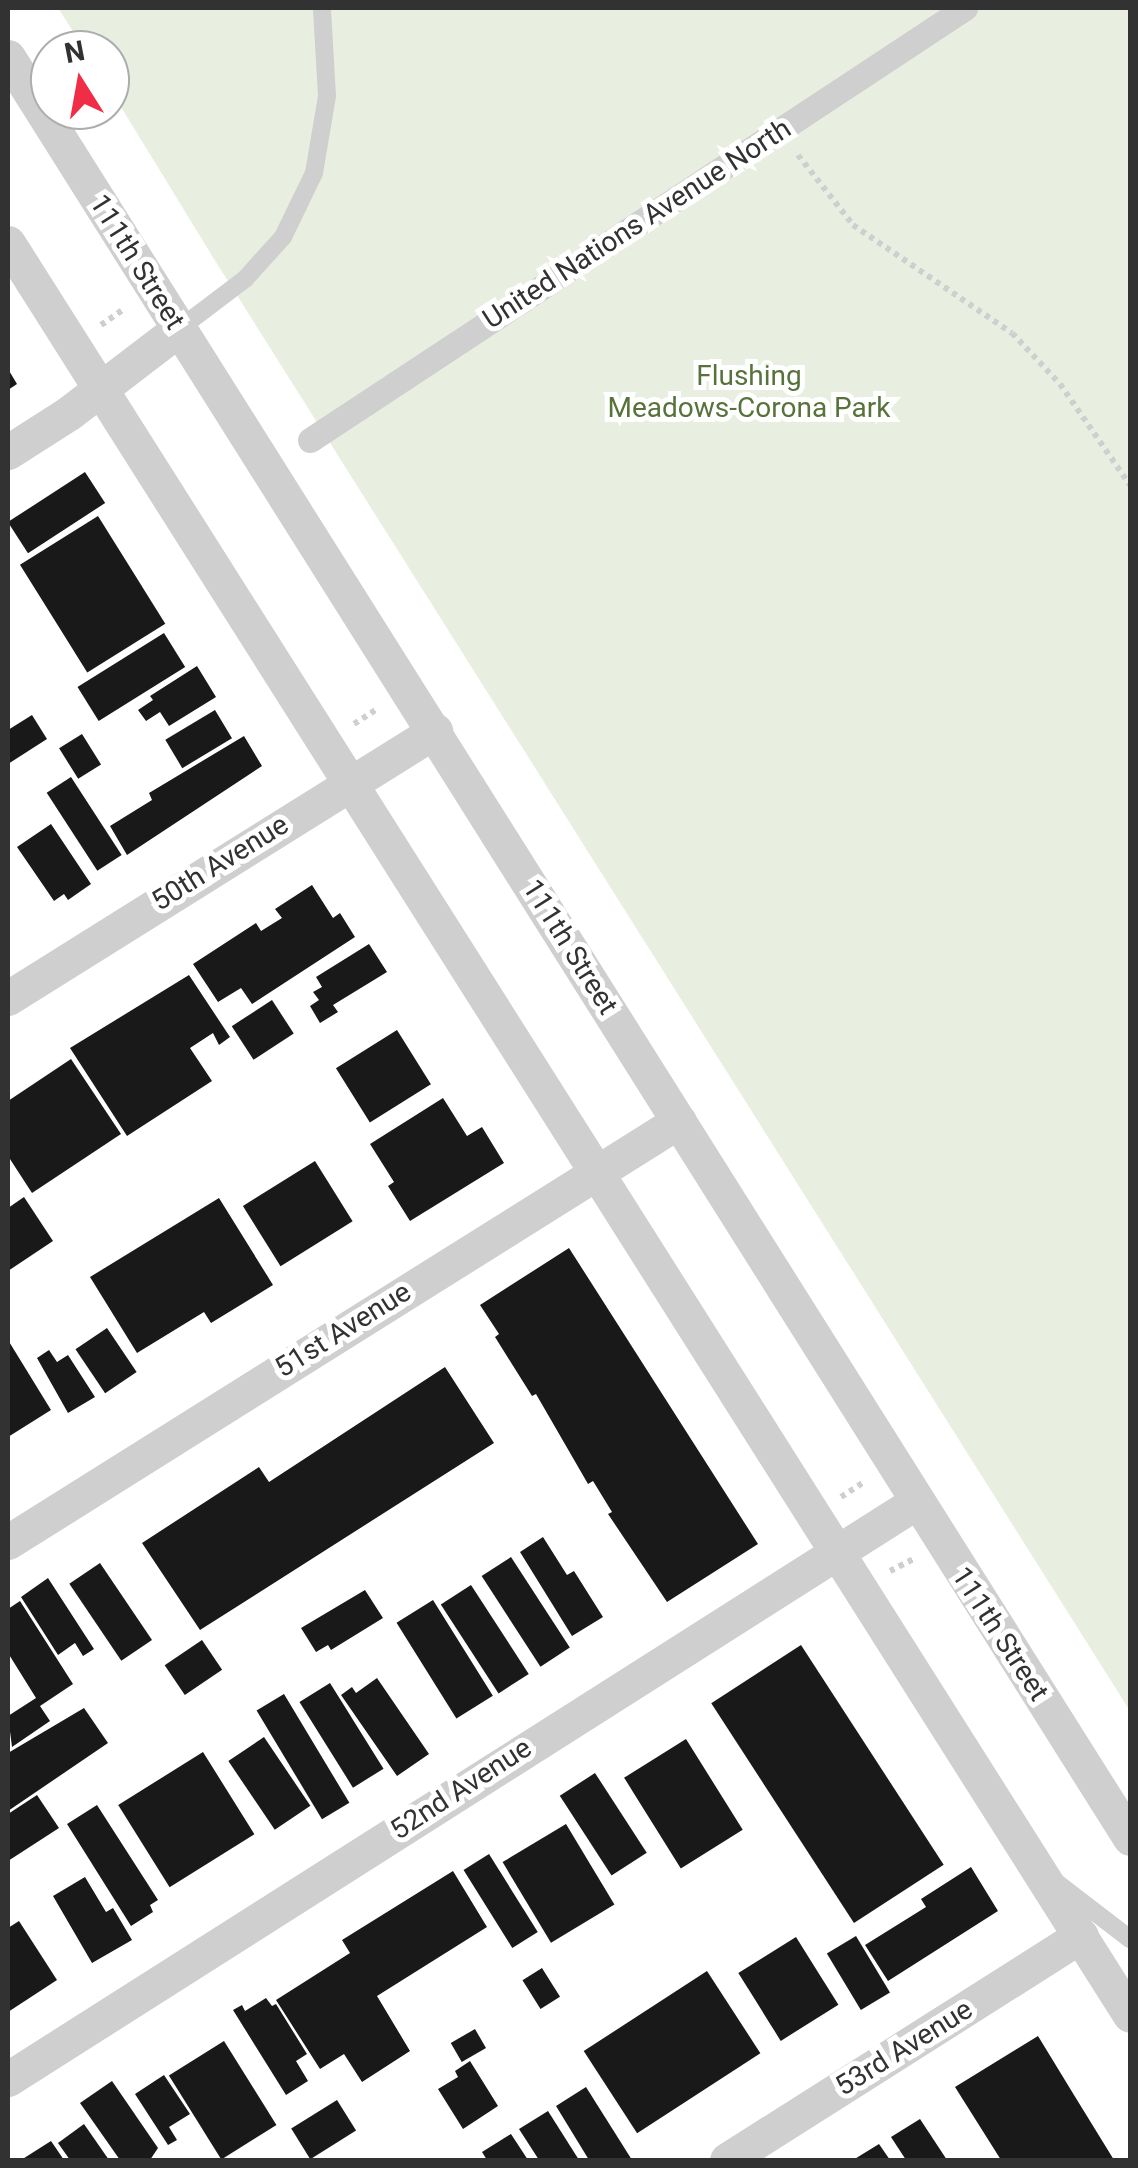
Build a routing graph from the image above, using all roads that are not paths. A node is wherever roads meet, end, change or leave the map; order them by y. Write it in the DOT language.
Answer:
graph roads {
  1 [pos="322,8"];
  2 [pos="965,8"];
  3 [pos="8,58"];
  4 [pos="8,243"];
  5 [pos="179,329"];
  6 [pos="99,390"];
  7 [pos="310,440"];
  8 [pos="8,452"];
  9 [pos="434,731"];
  10 [pos="347,783"];
  11 [pos="8,998"];
  12 [pos="679,1121"];
  13 [pos="594,1172"];
  14 [pos="916,1502"];
  15 [pos="8,1542"];
  16 [pos="837,1549"];
  17 [pos="1130,1838"];
  18 [pos="1040,1870"];
  19 [pos="1082,1935"];
  20 [pos="1130,1938"];
  21 [pos="1130,2015"];
  22 [pos="8,2079"];
  23 [pos="726,2160"];
  1 -- 5 [label="lane"];
  2 -- 7 [label="street, United Nations Avenue North"];
  3 -- 5 [label="street, 111th Street"];
  4 -- 6 [label="street"];
  5 -- 6 [label="street"];
  5 -- 9 [label="street, 111th Street"];
  6 -- 8 [label="street"];
  6 -- 10 [label="street"];
  9 -- 10 [label="street, 50th Avenue"];
  9 -- 12 [label="street, 111th Street"];
  10 -- 11 [label="street, 50th Avenue"];
  10 -- 13 [label="street"];
  12 -- 13 [label="street, 51st Avenue"];
  12 -- 14 [label="street, 111th Street"];
  13 -- 15 [label="street, 51st Avenue"];
  13 -- 16 [label="street"];
  14 -- 16 [label="street, 52nd Avenue"];
  14 -- 17 [label="street, 111th Street"];
  16 -- 18 [label="street"];
  16 -- 22 [label="street, 52nd Avenue"];
  18 -- 19 [label="street"];
  18 -- 20 [label="lane"];
  19 -- 21 [label="street"];
  19 -- 23 [label="street, 53rd Avenue"];
}
